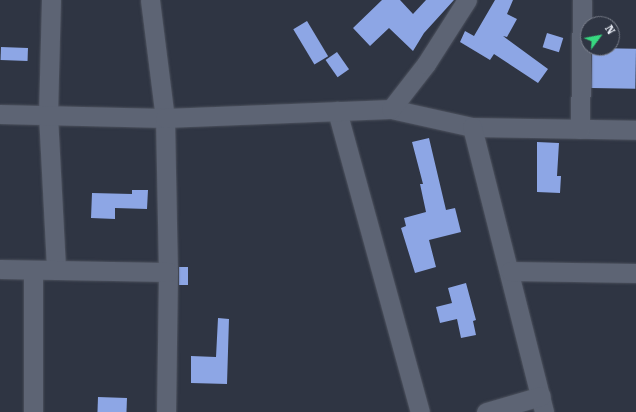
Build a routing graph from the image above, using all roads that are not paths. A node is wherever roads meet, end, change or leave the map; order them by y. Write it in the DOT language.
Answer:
graph roads {
  1 [pos="51,0"];
  2 [pos="150,0"];
  3 [pos="467,0"];
  4 [pos="582,0"];
  5 [pos="391,109"];
  6 [pos="337,111"];
  7 [pos="0,114"];
  8 [pos="48,116"];
  9 [pos="165,118"];
  10 [pos="472,127"];
  11 [pos="580,129"];
  12 [pos="636,130"];
  13 [pos="0,269"];
  14 [pos="33,270"];
  15 [pos="56,270"];
  16 [pos="510,271"];
  17 [pos="168,272"];
  18 [pos="636,273"];
  19 [pos="543,404"];
  20 [pos="33,412"];
  21 [pos="166,412"];
  22 [pos="420,412"];
  23 [pos="486,412"];
  1 -- 8 [label="street"];
  2 -- 9 [label="street"];
  3 -- 5 [label="street"];
  4 -- 11 [label="street"];
  5 -- 6 [label="street"];
  5 -- 10 [label="street"];
  6 -- 9 [label="street"];
  6 -- 22 [label="street"];
  7 -- 8 [label="street"];
  8 -- 9 [label="street"];
  8 -- 15 [label="street"];
  9 -- 17 [label="street"];
  10 -- 11 [label="street"];
  10 -- 16 [label="street"];
  11 -- 12 [label="street"];
  13 -- 14 [label="street"];
  14 -- 15 [label="street"];
  14 -- 20 [label="street"];
  15 -- 17 [label="street"];
  16 -- 18 [label="street"];
  16 -- 19 [label="street"];
  17 -- 21 [label="street"];
  19 -- 23 [label="street"];
}
